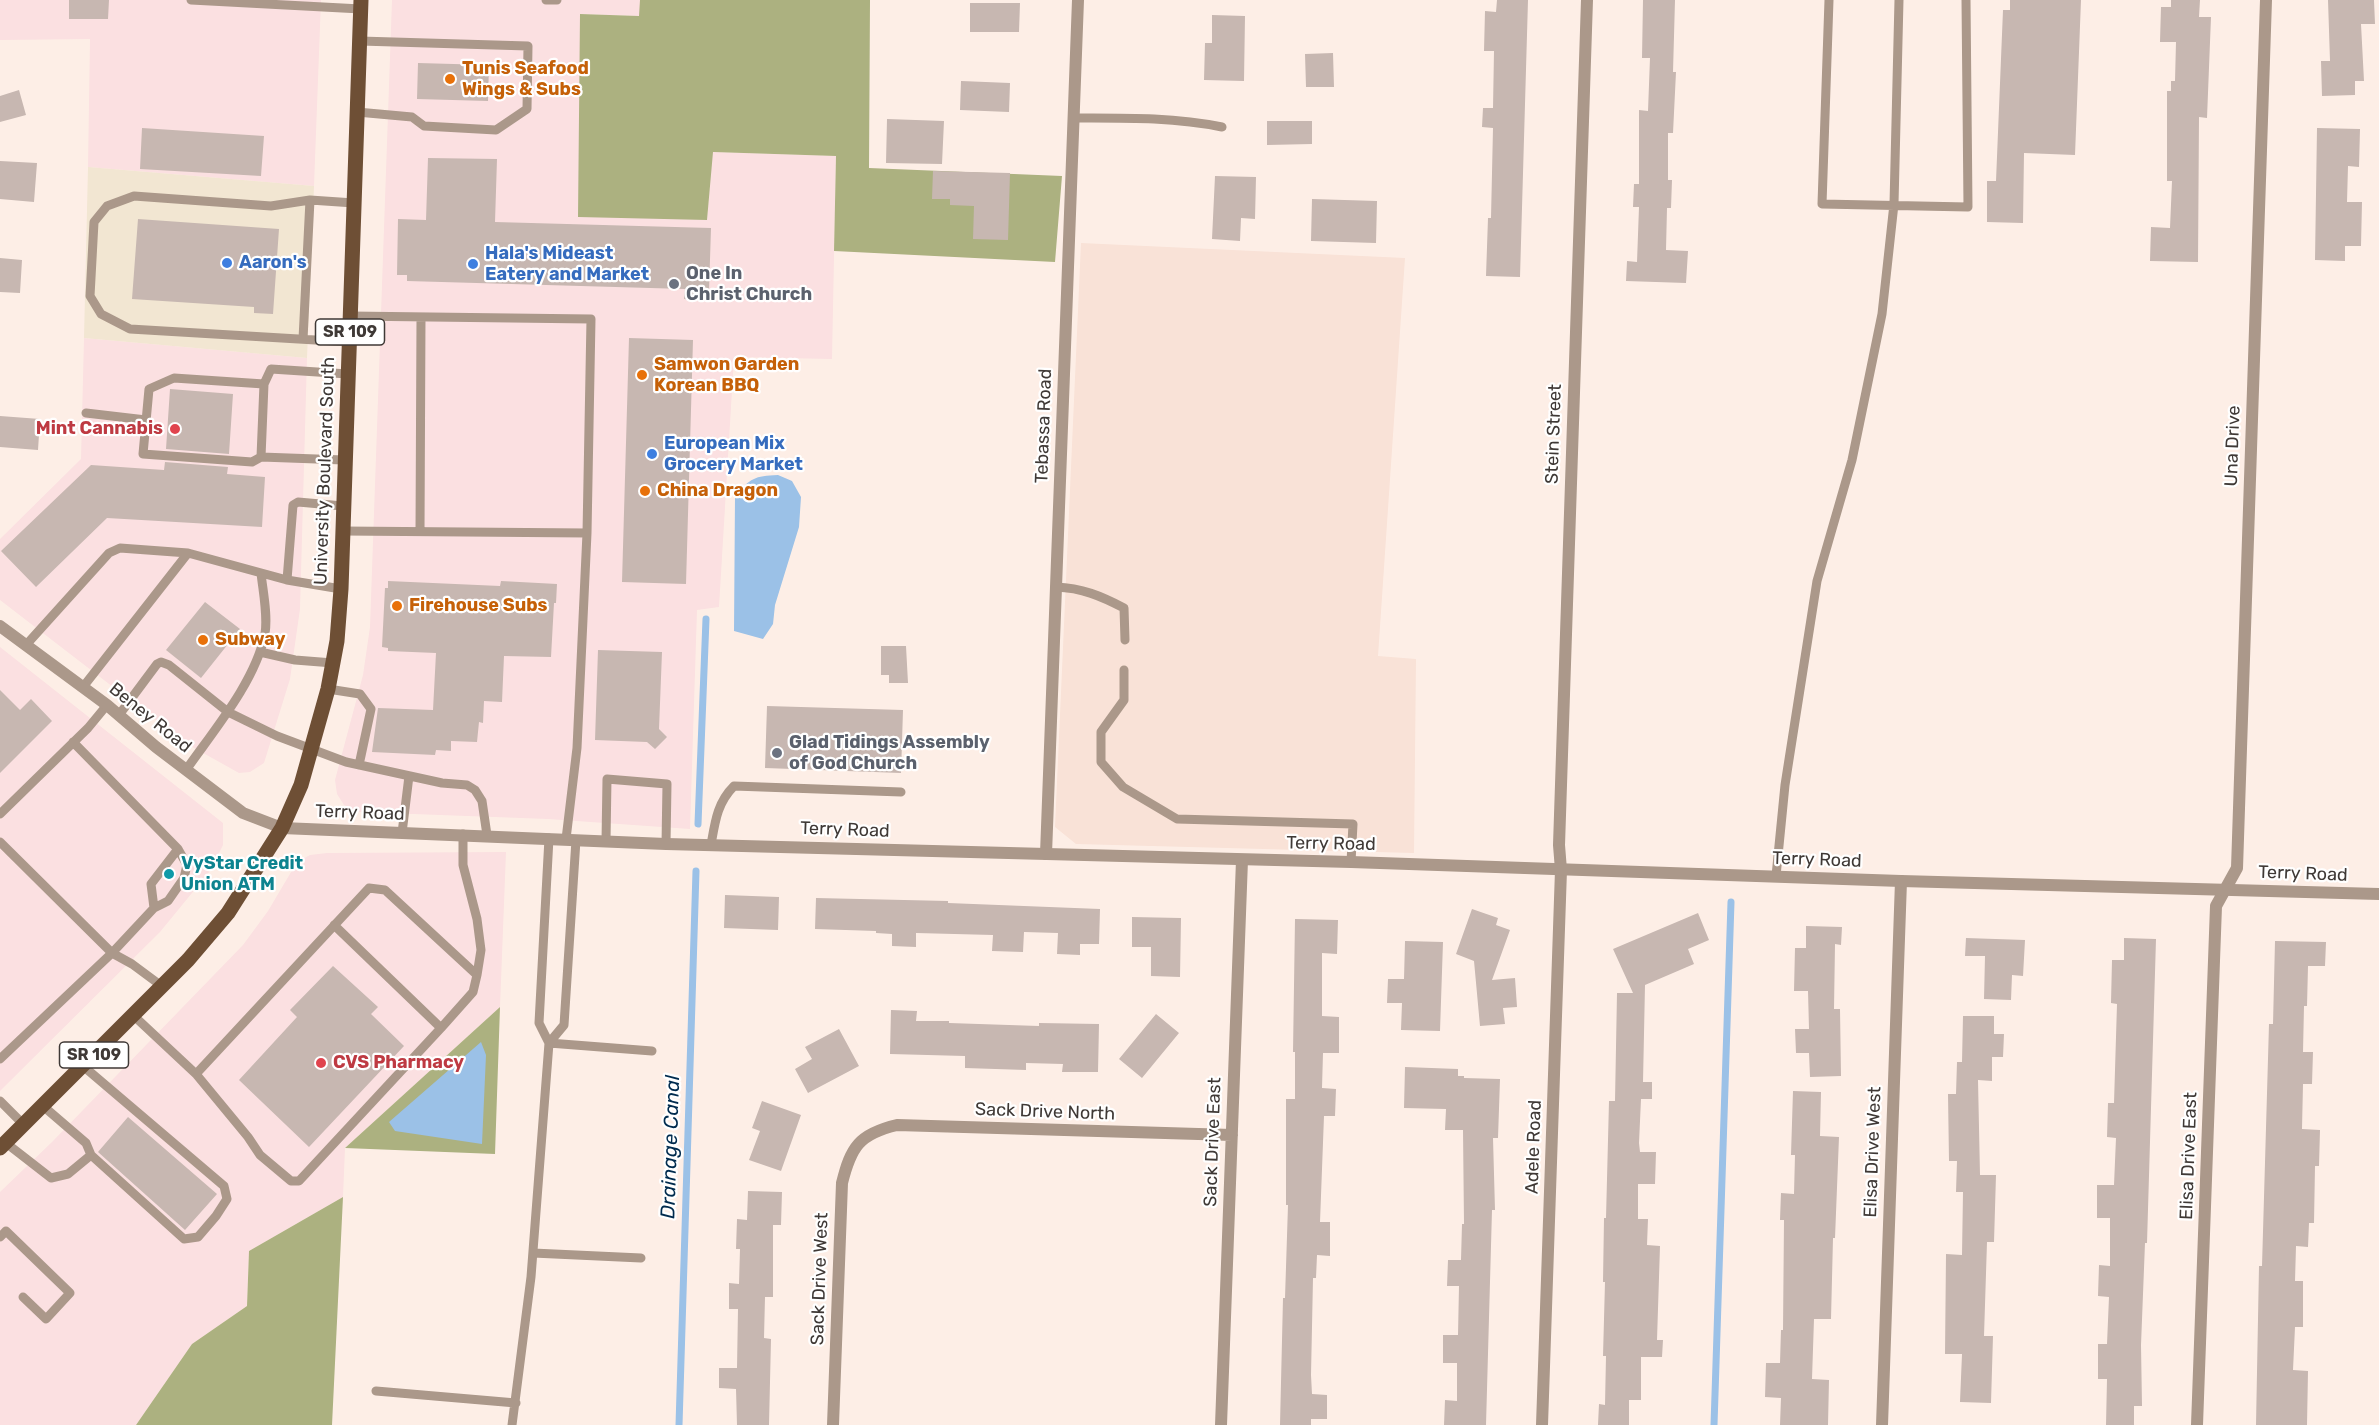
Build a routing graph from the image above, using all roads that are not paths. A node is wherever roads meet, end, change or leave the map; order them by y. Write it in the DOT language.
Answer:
graph roads {
  1 [pos="192,0"];
  2 [pos="546,0"];
  3 [pos="557,0"];
  4 [pos="1078,0"];
  5 [pos="1587,0"];
  6 [pos="1829,0"];
  7 [pos="1899,0"];
  8 [pos="1966,0"];
  9 [pos="2266,0"];
  10 [pos="361,4"];
  11 [pos="360,41"];
  12 [pos="357,112"];
  13 [pos="1074,117"];
  14 [pos="1222,127"];
  15 [pos="310,200"];
  16 [pos="354,203"];
  17 [pos="1894,204"];
  18 [pos="350,316"];
  19 [pos="421,318"];
  20 [pos="303,339"];
  21 [pos="349,342"];
  22 [pos="348,374"];
  23 [pos="264,384"];
  24 [pos="86,413"];
  25 [pos="146,420"];
  26 [pos="261,457"];
  27 [pos="345,460"];
  28 [pos="343,506"];
  29 [pos="343,531"];
  30 [pos="420,531"];
  31 [pos="586,532"];
  32 [pos="188,553"];
  33 [pos="261,573"];
  34 [pos="286,580"];
  35 [pos="1056,587"];
  36 [pos="341,589"];
  37 [pos="0,626"];
  38 [pos="1125,640"];
  39 [pos="26,645"];
  40 [pos="260,652"];
  41 [pos="333,663"];
  42 [pos="1124,670"];
  43 [pos="83,687"];
  44 [pos="328,689"];
  45 [pos="108,705"];
  46 [pos="228,712"];
  47 [pos="119,715"];
  48 [pos="73,742"];
  49 [pos="312,748"];
  50 [pos="359,765"];
  51 [pos="186,770"];
  52 [pos="409,776"];
  53 [pos="901,792"];
  54 [pos="0,814"];
  55 [pos="282,828"];
  56 [pos="402,833"];
  57 [pos="463,834"];
  58 [pos="487,835"];
  59 [pos="549,838"];
  60 [pos="571,839"];
  61 [pos="606,841"];
  62 [pos="0,842"];
  63 [pos="666,844"];
  64 [pos="711,845"];
  65 [pos="177,849"];
  66 [pos="1046,854"];
  67 [pos="1242,860"];
  68 [pos="1351,862"];
  69 [pos="1562,870"];
  70 [pos="1776,876"];
  71 [pos="1901,881"];
  72 [pos="2224,890"];
  73 [pos="2379,894"];
  74 [pos="154,908"];
  75 [pos="334,925"];
  76 [pos="112,953"];
  77 [pos="477,975"];
  78 [pos="163,987"];
  79 [pos="134,1016"];
  80 [pos="441,1028"];
  81 [pos="549,1043"];
  82 [pos="651,1051"];
  83 [pos="0,1059"];
  84 [pos="83,1066"];
  85 [pos="196,1074"];
  86 [pos="0,1101"];
  87 [pos="43,1106"];
  88 [pos="24,1125"];
  89 [pos="1232,1135"];
  90 [pos="862,1140"];
  91 [pos="3,1145"];
  92 [pos="91,1155"];
  93 [pos="0,1237"];
  94 [pos="533,1253"];
  95 [pos="641,1258"];
  96 [pos="23,1297"];
  97 [pos="376,1391"];
  98 [pos="516,1403"];
  99 [pos="512,1425"];
  100 [pos="833,1425"];
  101 [pos="1221,1425"];
  102 [pos="1542,1425"];
  103 [pos="1882,1425"];
  104 [pos="2197,1425"];
  1 -- 10 [label="lane"];
  2 -- 3 [label="lane"];
  4 -- 13 [label="street, Tebassa Road"];
  5 -- 69 [label="street, Stein Street"];
  6 -- 17 [label="lane"];
  7 -- 17 [label="lane"];
  8 -- 17 [label="lane"];
  9 -- 72 [label="street, Una Drive"];
  10 -- 11 [label="main road, University Boulevard South / SR 109"];
  11 -- 12 [label="main road, University Boulevard South / SR 109"];
  11 -- 12 [label="lane"];
  12 -- 16 [label="main road, University Boulevard South / SR 109"];
  13 -- 14 [label="lane"];
  13 -- 35 [label="street, Tebassa Road"];
  15 -- 16 [label="lane"];
  15 -- 20 [label="lane"];
  15 -- 20 [label="lane"];
  16 -- 18 [label="main road, University Boulevard South / SR 109"];
  17 -- 70 [label="lane"];
  18 -- 19 [label="lane"];
  18 -- 21 [label="main road, University Boulevard South / SR 109"];
  19 -- 30 [label="lane"];
  19 -- 31 [label="lane"];
  20 -- 21 [label="lane"];
  21 -- 22 [label="main road, University Boulevard South / SR 109"];
  22 -- 23 [label="lane"];
  22 -- 27 [label="main road, University Boulevard South / SR 109"];
  23 -- 25 [label="lane"];
  23 -- 26 [label="lane"];
  24 -- 25 [label="lane"];
  25 -- 26 [label="lane"];
  26 -- 27 [label="lane"];
  27 -- 28 [label="main road, University Boulevard South / SR 109"];
  28 -- 29 [label="main road, University Boulevard South / SR 109"];
  28 -- 34 [label="lane"];
  29 -- 30 [label="lane"];
  29 -- 36 [label="main road, University Boulevard South / SR 109"];
  30 -- 31 [label="lane"];
  31 -- 60 [label="lane"];
  32 -- 33 [label="lane"];
  32 -- 39 [label="lane"];
  32 -- 43 [label="lane"];
  33 -- 34 [label="lane"];
  33 -- 40 [label="lane"];
  34 -- 36 [label="lane"];
  35 -- 38 [label="lane"];
  35 -- 66 [label="street, Tebassa Road"];
  36 -- 41 [label="main road, University Boulevard South / SR 109"];
  37 -- 39 [label="street, Beney Road"];
  39 -- 43 [label="street, Beney Road"];
  40 -- 41 [label="lane"];
  40 -- 46 [label="lane"];
  41 -- 44 [label="main road, University Boulevard South / SR 109"];
  42 -- 68 [label="lane"];
  43 -- 45 [label="street, Beney Road"];
  44 -- 49 [label="main road, University Boulevard South / SR 109"];
  44 -- 50 [label="lane"];
  45 -- 47 [label="street, Beney Road"];
  45 -- 48 [label="lane"];
  46 -- 47 [label="lane"];
  46 -- 49 [label="lane"];
  46 -- 51 [label="lane"];
  47 -- 51 [label="street, Beney Road"];
  48 -- 54 [label="lane"];
  48 -- 65 [label="lane"];
  49 -- 50 [label="lane"];
  49 -- 55 [label="main road, University Boulevard South / SR 109"];
  50 -- 52 [label="lane"];
  51 -- 55 [label="street, Beney Road"];
  52 -- 56 [label="lane"];
  52 -- 58 [label="lane"];
  53 -- 64 [label="lane"];
  55 -- 56 [label="street, Terry Road"];
  55 -- 78 [label="main road, SR 109"];
  56 -- 57 [label="street, Terry Road"];
  57 -- 58 [label="street, Terry Road"];
  57 -- 77 [label="lane"];
  58 -- 59 [label="street, Terry Road"];
  59 -- 60 [label="street, Terry Road"];
  59 -- 81 [label="lane"];
  60 -- 61 [label="street, Terry Road"];
  60 -- 81 [label="lane"];
  61 -- 63 [label="street, Terry Road"];
  61 -- 63 [label="lane"];
  62 -- 76 [label="lane"];
  63 -- 64 [label="street, Terry Road"];
  64 -- 66 [label="street, Terry Road"];
  65 -- 74 [label="lane"];
  65 -- 74 [label="lane"];
  66 -- 67 [label="street, Terry Road"];
  67 -- 68 [label="street, Terry Road"];
  67 -- 89 [label="street, Sack Drive East"];
  68 -- 69 [label="street, Terry Road"];
  69 -- 70 [label="street, Terry Road"];
  69 -- 102 [label="street, Adele Road"];
  70 -- 71 [label="street, Terry Road"];
  71 -- 72 [label="street, Terry Road"];
  71 -- 103 [label="street, Elisa Drive West"];
  72 -- 73 [label="street, Terry Road"];
  72 -- 104 [label="street, Elisa Drive East"];
  74 -- 76 [label="lane"];
  75 -- 77 [label="lane"];
  75 -- 80 [label="lane"];
  75 -- 85 [label="lane"];
  76 -- 78 [label="lane"];
  76 -- 83 [label="lane"];
  77 -- 80 [label="lane"];
  78 -- 79 [label="main road, SR 109"];
  79 -- 84 [label="main road, SR 109"];
  79 -- 85 [label="lane"];
  80 -- 85 [label="lane"];
  81 -- 82 [label="lane"];
  81 -- 94 [label="lane"];
  84 -- 87 [label="main road, SR 109"];
  84 -- 92 [label="lane"];
  86 -- 88 [label="lane"];
  87 -- 88 [label="main road, SR 109"];
  87 -- 92 [label="lane"];
  88 -- 91 [label="main road, SR 109"];
  89 -- 90 [label="street, Sack Drive North"];
  89 -- 101 [label="street, Sack Drive East"];
  90 -- 100 [label="street, Sack Drive West"];
  91 -- 92 [label="lane"];
  93 -- 96 [label="lane"];
  94 -- 95 [label="lane"];
  94 -- 98 [label="lane"];
  97 -- 98 [label="lane"];
  98 -- 99 [label="lane"];
}
